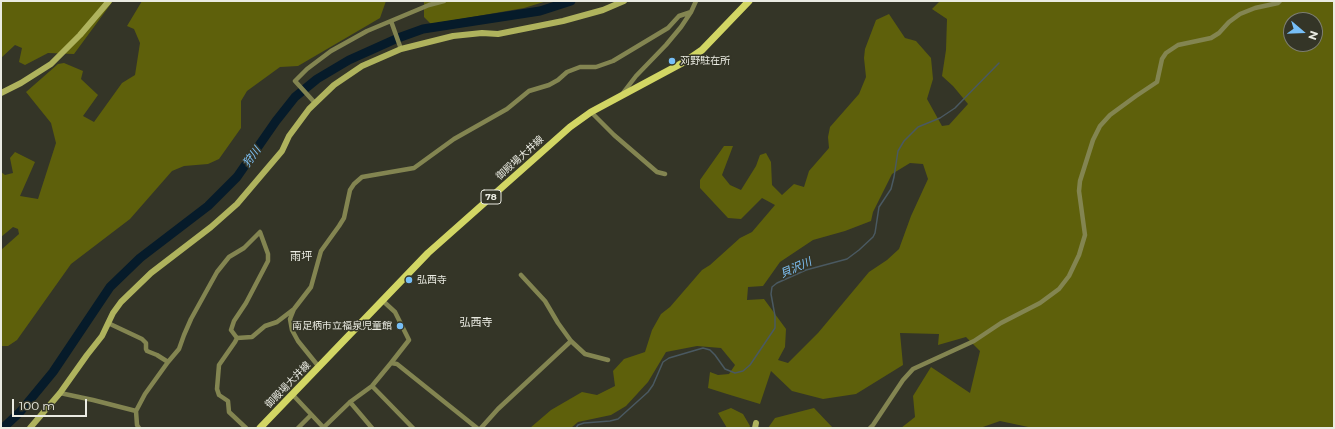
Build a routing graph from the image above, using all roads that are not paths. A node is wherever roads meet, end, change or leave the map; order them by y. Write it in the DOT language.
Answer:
graph roads {
  1 [pos="109,1"];
  2 [pos="444,1"];
  3 [pos="624,1"];
  4 [pos="696,1"];
  5 [pos="749,1"];
  6 [pos="1280,1"];
  7 [pos="691,12"];
  8 [pos="391,21"];
  9 [pos="402,49"];
  10 [pos="1,93"];
  11 [pos="622,95"];
  12 [pos="314,101"];
  13 [pos="590,112"];
  14 [pos="665,174"];
  15 [pos="522,275"];
  16 [pos="382,301"];
  17 [pos="294,309"];
  18 [pos="108,323"];
  19 [pos="237,338"];
  20 [pos="571,341"];
  21 [pos="608,360"];
  22 [pos="168,362"];
  23 [pos="391,363"];
  24 [pos="319,367"];
  25 [pos="372,386"];
  26 [pos="60,394"];
  27 [pos="292,394"];
  28 [pos="350,402"];
  29 [pos="136,411"];
  30 [pos="311,414"];
  31 [pos="30,428"];
  32 [pos="139,428"];
  33 [pos="246,428"];
  34 [pos="260,428"];
  35 [pos="298,428"];
  36 [pos="324,428"];
  37 [pos="372,428"];
  38 [pos="413,428"];
  39 [pos="477,428"];
  40 [pos="480,428"];
  41 [pos="870,428"];
  1 -- 10 [label="street"];
  2 -- 8 [label="street"];
  3 -- 9 [label="street"];
  4 -- 7 [label="street"];
  5 -- 11 [label="main road, 御殿場大井線 / 78"];
  6 -- 41 [label="street"];
  7 -- 11 [label="street"];
  7 -- 17 [label="street"];
  8 -- 9 [label="street"];
  8 -- 12 [label="street"];
  9 -- 12 [label="street"];
  11 -- 13 [label="main road, 御殿場大井線 / 78"];
  12 -- 18 [label="street"];
  13 -- 14 [label="street"];
  13 -- 16 [label="main road, 御殿場大井線 / 78"];
  15 -- 20 [label="street"];
  16 -- 23 [label="street"];
  16 -- 24 [label="main road, 御殿場大井線 / 78"];
  17 -- 19 [label="street"];
  17 -- 24 [label="street"];
  18 -- 22 [label="street"];
  18 -- 26 [label="street"];
  19 -- 22 [label="street"];
  19 -- 33 [label="street"];
  20 -- 21 [label="street"];
  20 -- 40 [label="street"];
  22 -- 29 [label="street"];
  23 -- 25 [label="street"];
  23 -- 39 [label="street"];
  24 -- 27 [label="main road, 御殿場大井線 / 78"];
  25 -- 28 [label="street"];
  25 -- 38 [label="street"];
  26 -- 29 [label="street"];
  26 -- 31 [label="street"];
  27 -- 30 [label="street"];
  27 -- 34 [label="main road, 御殿場大井線 / 78"];
  28 -- 36 [label="street"];
  28 -- 37 [label="street"];
  29 -- 32 [label="street"];
  30 -- 35 [label="street"];
  30 -- 36 [label="street"];
}
